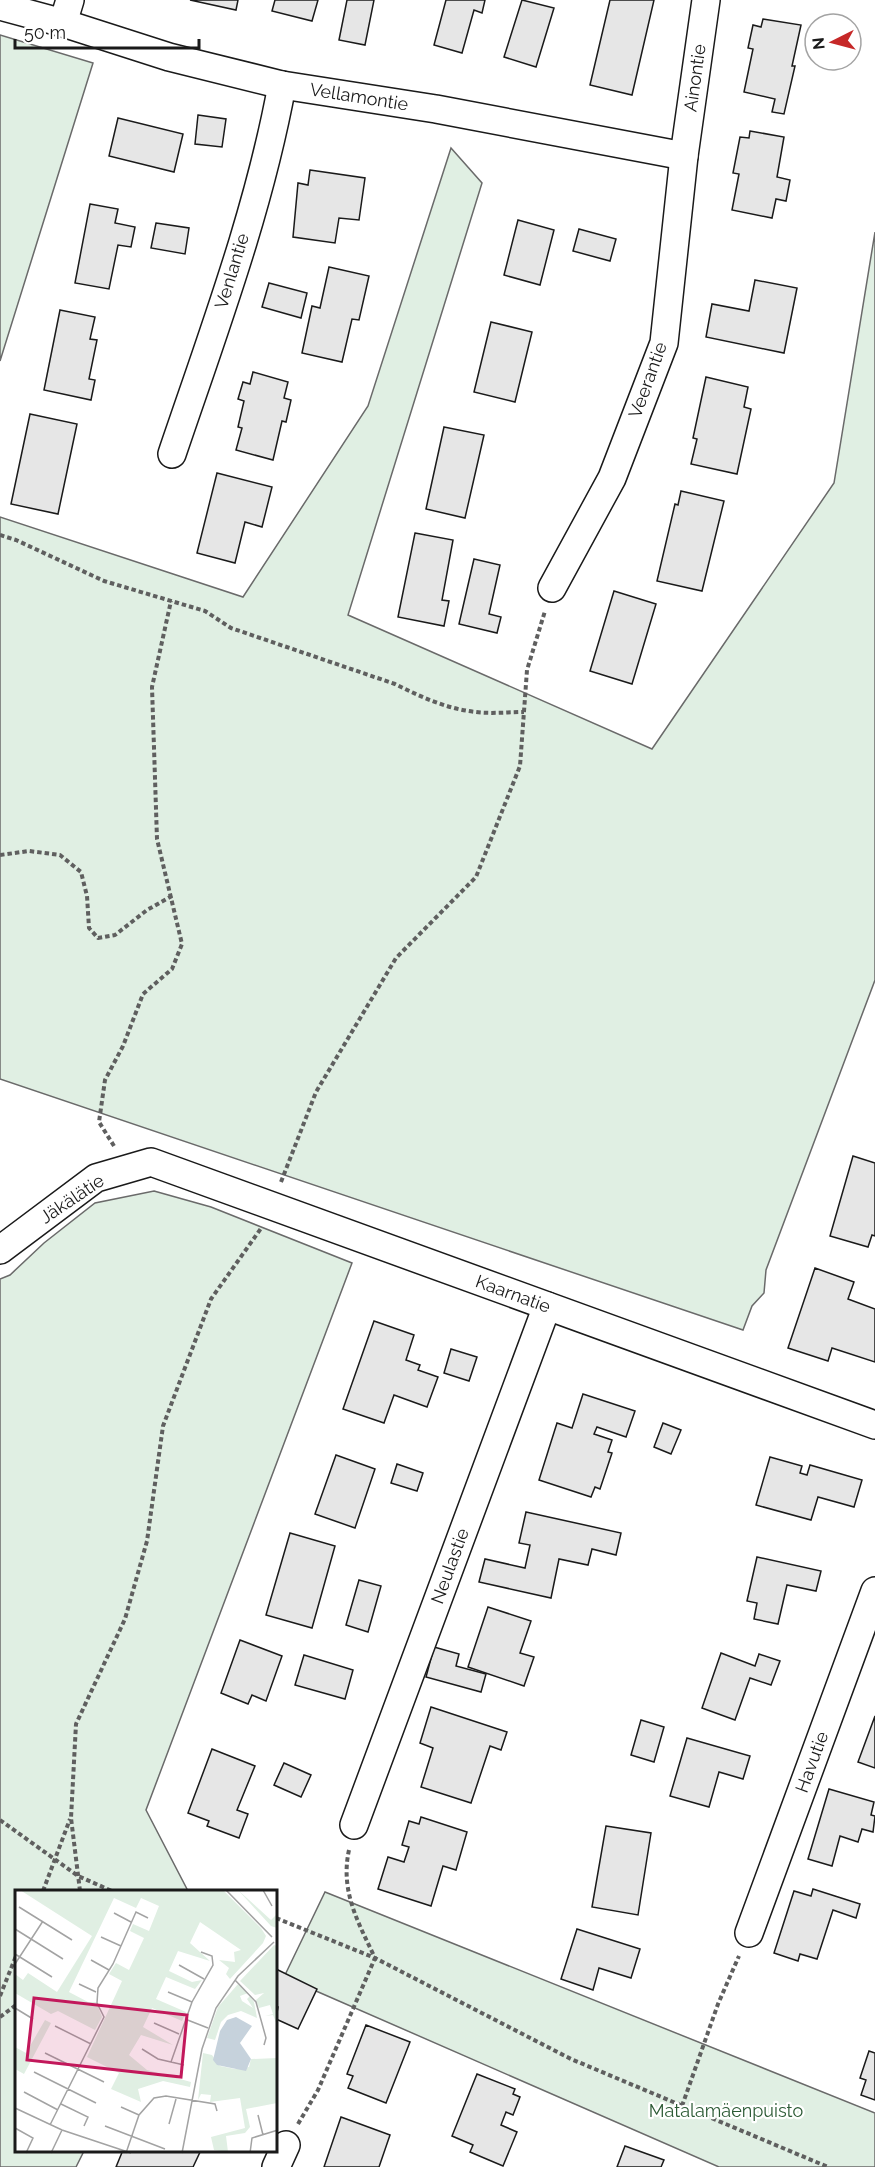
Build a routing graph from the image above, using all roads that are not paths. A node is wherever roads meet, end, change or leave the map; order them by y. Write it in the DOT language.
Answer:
graph roads {
  1 [pos="706,0"];
  2 [pos="0,6"];
  3 [pos="67,12"];
  4 [pos="282,85"];
  5 [pos="684,156"];
  6 [pos="172,454"];
  7 [pos="552,588"];
  8 [pos="139,1165"];
  9 [pos="0,1250"];
  10 [pos="547,1306"];
  11 [pos="875,1425"];
  12 [pos="875,1591"];
  13 [pos="354,1826"];
  14 [pos="749,1933"];
  1 -- 5 [label="street, Ainontie"];
  2 -- 3 [label="street, Vellamontie"];
  3 -- 4 [label="street, Vellamontie"];
  4 -- 5 [label="street, Vellamontie"];
  4 -- 6 [label="street, Venlantie"];
  5 -- 7 [label="street, Veerantie"];
  8 -- 9 [label="street, Jäkälätie"];
  8 -- 10 [label="street, Kaarnatie"];
  10 -- 11 [label="street, Kaarnatie"];
  10 -- 13 [label="street, Neulastie"];
  12 -- 14 [label="street, Havutie"];
}
